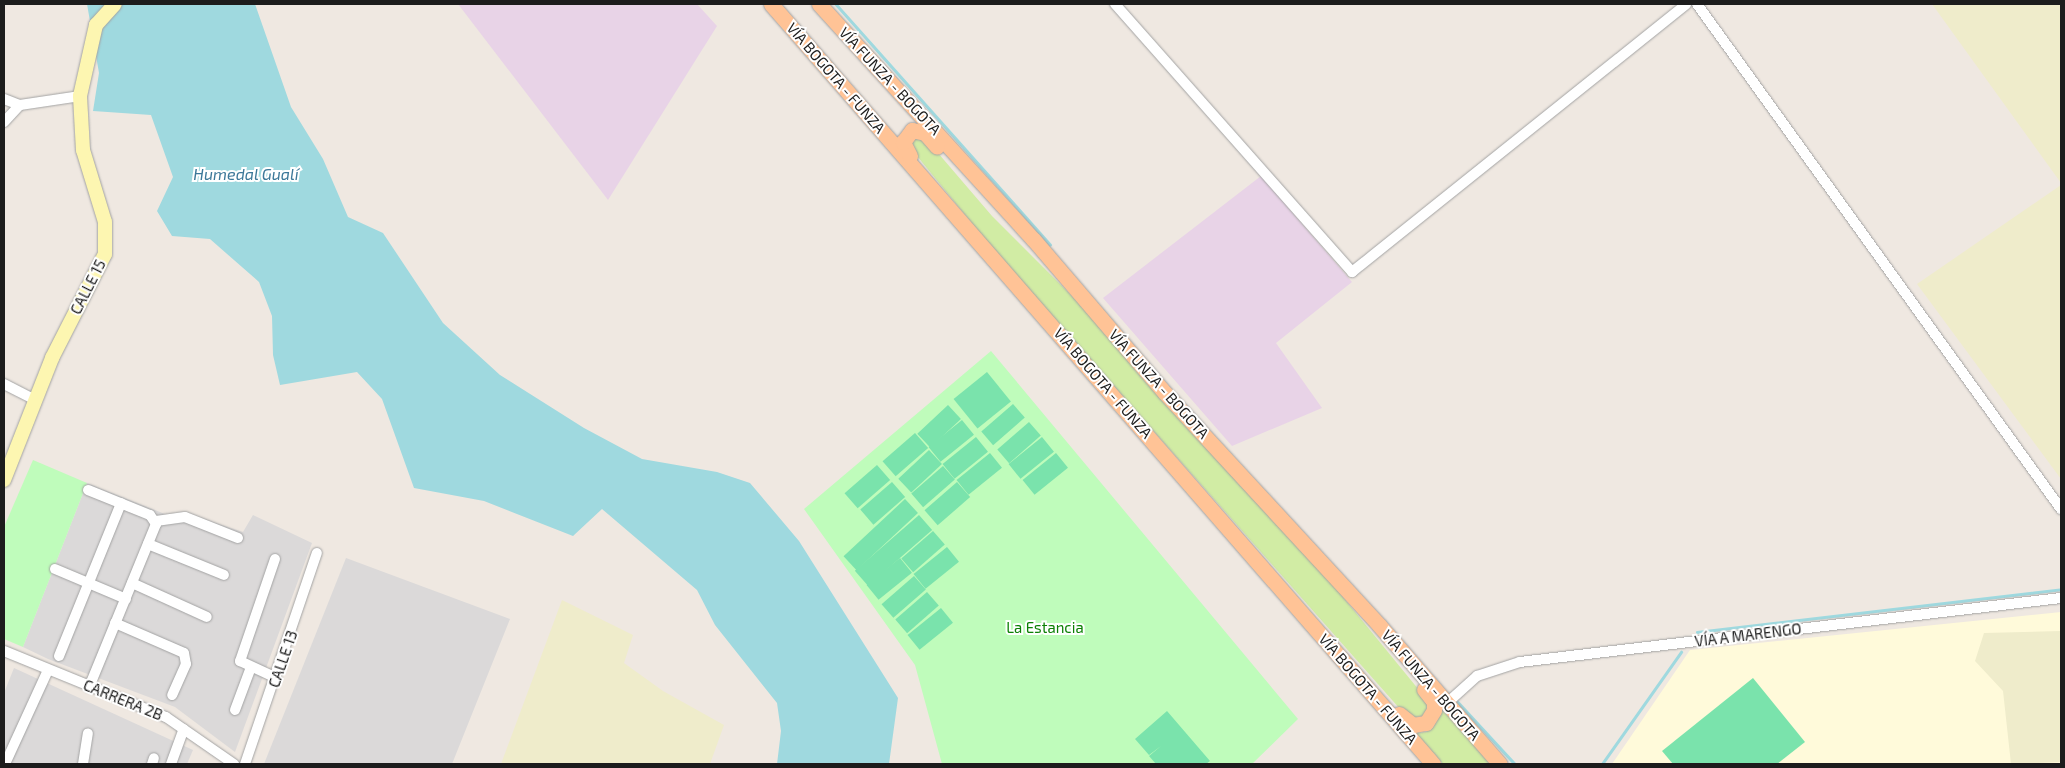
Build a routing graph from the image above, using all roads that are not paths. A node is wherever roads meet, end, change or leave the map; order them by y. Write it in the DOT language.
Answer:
graph roads {
  1 [pos="115,4"];
  2 [pos="771,4"];
  3 [pos="819,4"];
  4 [pos="1115,4"];
  5 [pos="1686,4"];
  6 [pos="1698,4"];
  7 [pos="80,96"];
  8 [pos="4,99"];
  9 [pos="20,105"];
  10 [pos="4,122"];
  11 [pos="1033,239"];
  12 [pos="990,253"];
  13 [pos="4,384"];
  14 [pos="36,400"];
  15 [pos="4,480"];
  16 [pos="88,490"];
  17 [pos="121,503"];
  18 [pos="2061,509"];
  19 [pos="156,521"];
  20 [pos="238,538"];
  21 [pos="148,544"];
  22 [pos="317,553"];
  23 [pos="275,559"];
  24 [pos="1322,563"];
  25 [pos="55,569"];
  26 [pos="224,575"];
  27 [pos="89,583"];
  28 [pos="132,583"];
  29 [pos="1288,596"];
  30 [pos="2061,598"];
  31 [pos="126,599"];
  32 [pos="207,617"];
  33 [pos="116,623"];
  34 [pos="4,651"];
  35 [pos="59,656"];
  36 [pos="251,667"];
  37 [pos="48,670"];
  38 [pos="276,678"];
  39 [pos="89,687"];
  40 [pos="172,695"];
  41 [pos="1446,704"];
  42 [pos="236,710"];
  43 [pos="184,729"];
  44 [pos="88,733"];
  45 [pos="5,764"];
  46 [pos="83,764"];
  47 [pos="172,764"];
  48 [pos="234,764"];
  49 [pos="245,764"];
  50 [pos="1433,764"];
  51 [pos="1500,764"];
  1 -- 7 [label="street, CALLE 15"];
  2 -- 12 [label="main road, VÍA BOGOTA - FUNZA"];
  3 -- 11 [label="main road, VÍA FUNZA - BOGOTA"];
  4 -- 5 [label="street"];
  6 -- 18 [label="street"];
  7 -- 9 [label="street"];
  7 -- 14 [label="street, CALLE 15"];
  8 -- 9 [label="street"];
  9 -- 10 [label="street"];
  11 -- 12 [label="main road"];
  11 -- 24 [label="main road, VÍA FUNZA - BOGOTA"];
  12 -- 29 [label="main road, VÍA BOGOTA - FUNZA"];
  13 -- 14 [label="street"];
  14 -- 15 [label="street, CALLE 15"];
  16 -- 17 [label="street"];
  17 -- 19 [label="street"];
  17 -- 27 [label="street"];
  19 -- 20 [label="street"];
  19 -- 21 [label="street"];
  21 -- 26 [label="street"];
  21 -- 28 [label="street"];
  22 -- 38 [label="street, CALLE 13"];
  23 -- 36 [label="street"];
  24 -- 29 [label="main road"];
  24 -- 41 [label="main road, VÍA FUNZA - BOGOTA"];
  25 -- 27 [label="street"];
  27 -- 31 [label="street"];
  27 -- 35 [label="street"];
  28 -- 31 [label="street"];
  28 -- 32 [label="street"];
  29 -- 50 [label="main road, VÍA BOGOTA - FUNZA"];
  30 -- 41 [label="street, VÍA A MARENGO"];
  31 -- 33 [label="street"];
  33 -- 39 [label="street"];
  33 -- 40 [label="street"];
  34 -- 37 [label="street, CARRERA 2B"];
  36 -- 38 [label="street"];
  36 -- 42 [label="street"];
  37 -- 39 [label="street, CARRERA 2B"];
  37 -- 45 [label="street"];
  38 -- 49 [label="street, CALLE 13"];
  39 -- 43 [label="street, CARRERA 2B"];
  41 -- 51 [label="main road, VÍA FUNZA - BOGOTA"];
  43 -- 47 [label="street"];
  43 -- 48 [label="street, CARRERA 2B"];
  44 -- 46 [label="street"];
}
